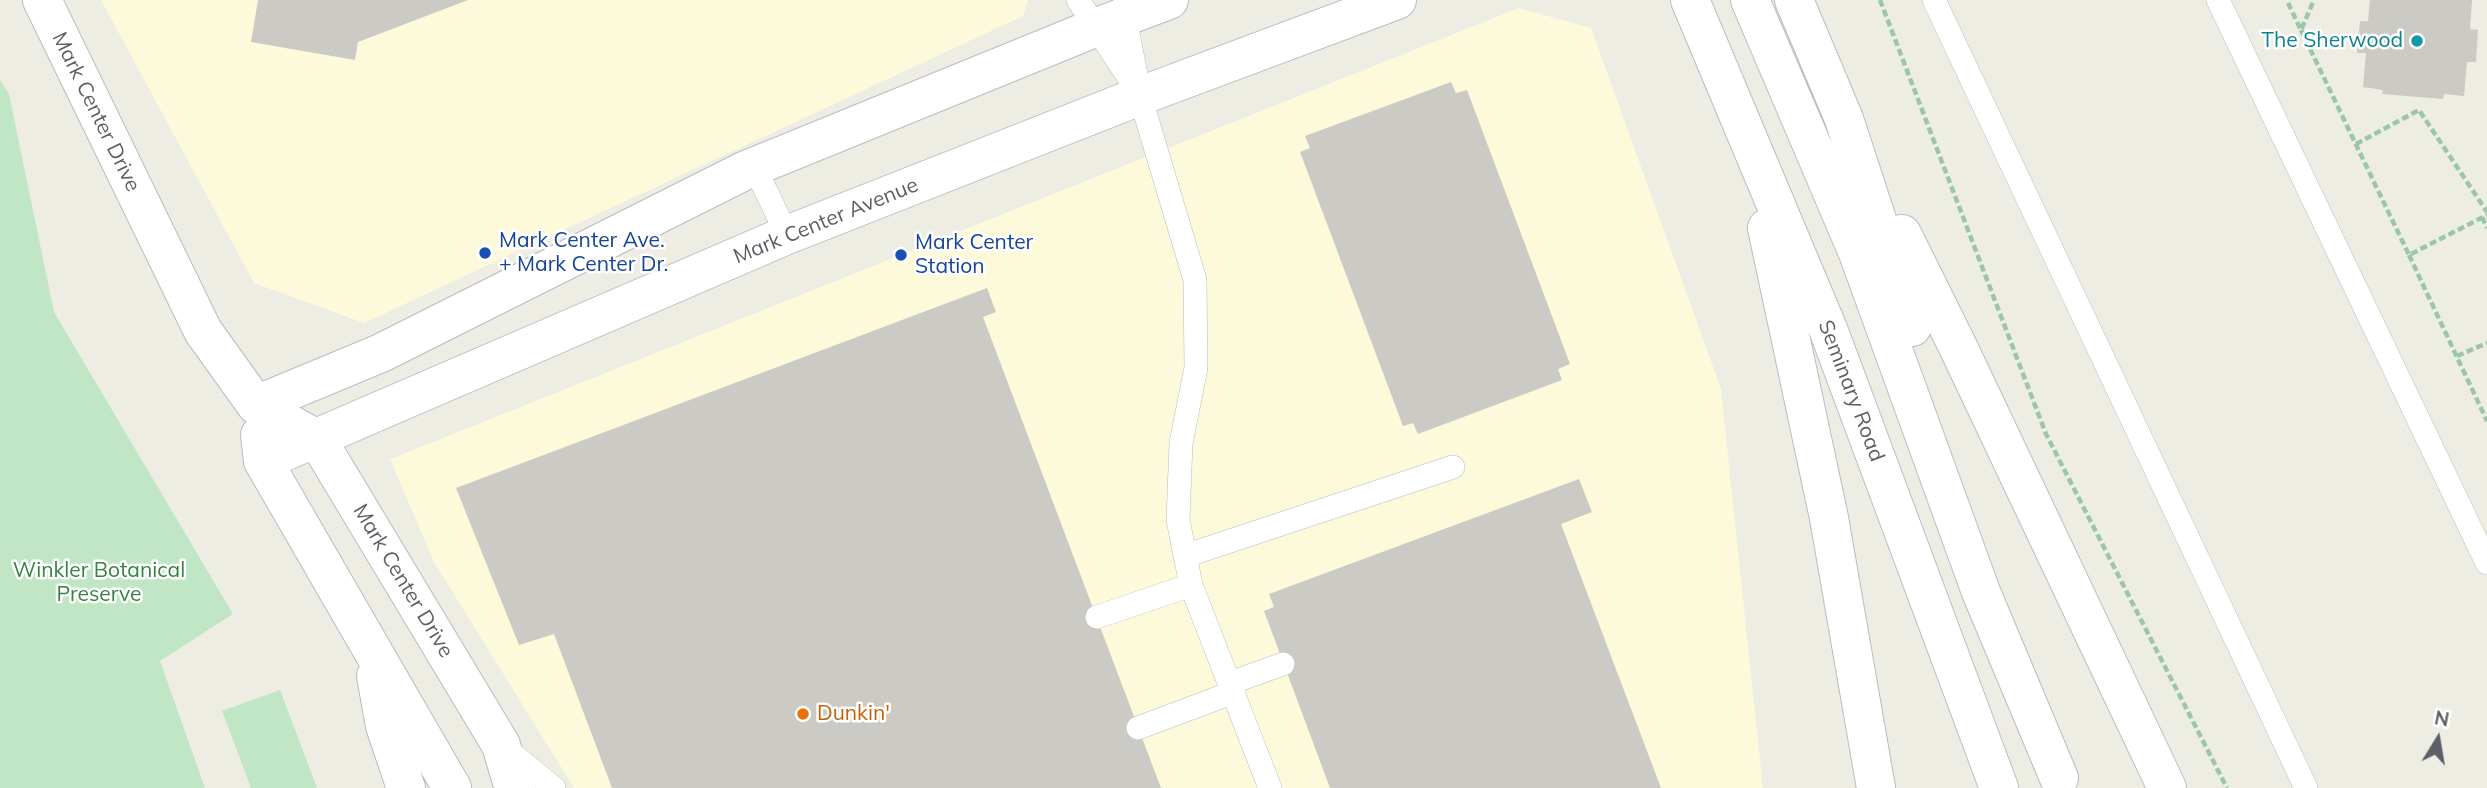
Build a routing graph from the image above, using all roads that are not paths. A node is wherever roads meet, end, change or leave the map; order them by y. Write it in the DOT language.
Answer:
graph roads {
  1 [pos="42,0"];
  2 [pos="1169,0"];
  3 [pos="1397,0"];
  4 [pos="1689,0"];
  5 [pos="1750,0"];
  6 [pos="1794,0"];
  7 [pos="1934,0"];
  8 [pos="2218,0"];
  9 [pos="1105,11"];
  10 [pos="1140,96"];
  11 [pos="1844,119"];
  12 [pos="1747,133"];
  13 [pos="754,166"];
  14 [pos="787,235"];
  15 [pos="256,405"];
  16 [pos="317,439"];
  17 [pos="263,461"];
  18 [pos="1453,467"];
  19 [pos="1185,556"];
  20 [pos="2487,563"];
  21 [pos="1191,585"];
  22 [pos="1097,617"];
  23 [pos="371,650"];
  24 [pos="1283,664"];
  25 [pos="1232,687"];
  26 [pos="1138,728"];
  27 [pos="501,745"];
  28 [pos="2061,783"];
  29 [pos="406,788"];
  30 [pos="452,788"];
  31 [pos="516,788"];
  32 [pos="554,788"];
  33 [pos="1270,788"];
  34 [pos="1876,788"];
  35 [pos="1999,788"];
  36 [pos="2167,788"];
  37 [pos="2306,788"];
  1 -- 15 [label="main road, Mark Center Drive"];
  2 -- 9 [label="main road"];
  3 -- 10 [label="main road, Mark Center Avenue"];
  4 -- 12 [label="main road, Seminary Road"];
  5 -- 28 [label="main road"];
  6 -- 11 [label="main road"];
  7 -- 37 [label="lane"];
  8 -- 20 [label="lane"];
  9 -- 10 [label="lane"];
  9 -- 13 [label="main road"];
  10 -- 14 [label="main road, Mark Center Avenue"];
  10 -- 19 [label="lane"];
  11 -- 28 [label="main road"];
  11 -- 36 [label="main road"];
  12 -- 34 [label="main road"];
  12 -- 35 [label="main road, Seminary Road"];
  13 -- 14 [label="lane"];
  13 -- 15 [label="main road"];
  14 -- 16 [label="main road, Mark Center Avenue"];
  15 -- 16 [label="main road, Mark Center Drive"];
  15 -- 17 [label="main road, Mark Center Drive"];
  16 -- 17 [label="main road, Mark Center Avenue"];
  16 -- 27 [label="main road, Mark Center Drive"];
  17 -- 23 [label="main road, Mark Center Drive"];
  18 -- 19 [label="lane"];
  19 -- 21 [label="lane"];
  21 -- 22 [label="lane"];
  21 -- 25 [label="lane"];
  23 -- 29 [label="main road, Mark Center Drive"];
  23 -- 30 [label="main road, Mark Center Drive"];
  24 -- 25 [label="lane"];
  25 -- 26 [label="lane"];
  25 -- 33 [label="lane"];
  27 -- 31 [label="main road, Mark Center Drive"];
  27 -- 32 [label="lane"];
}
